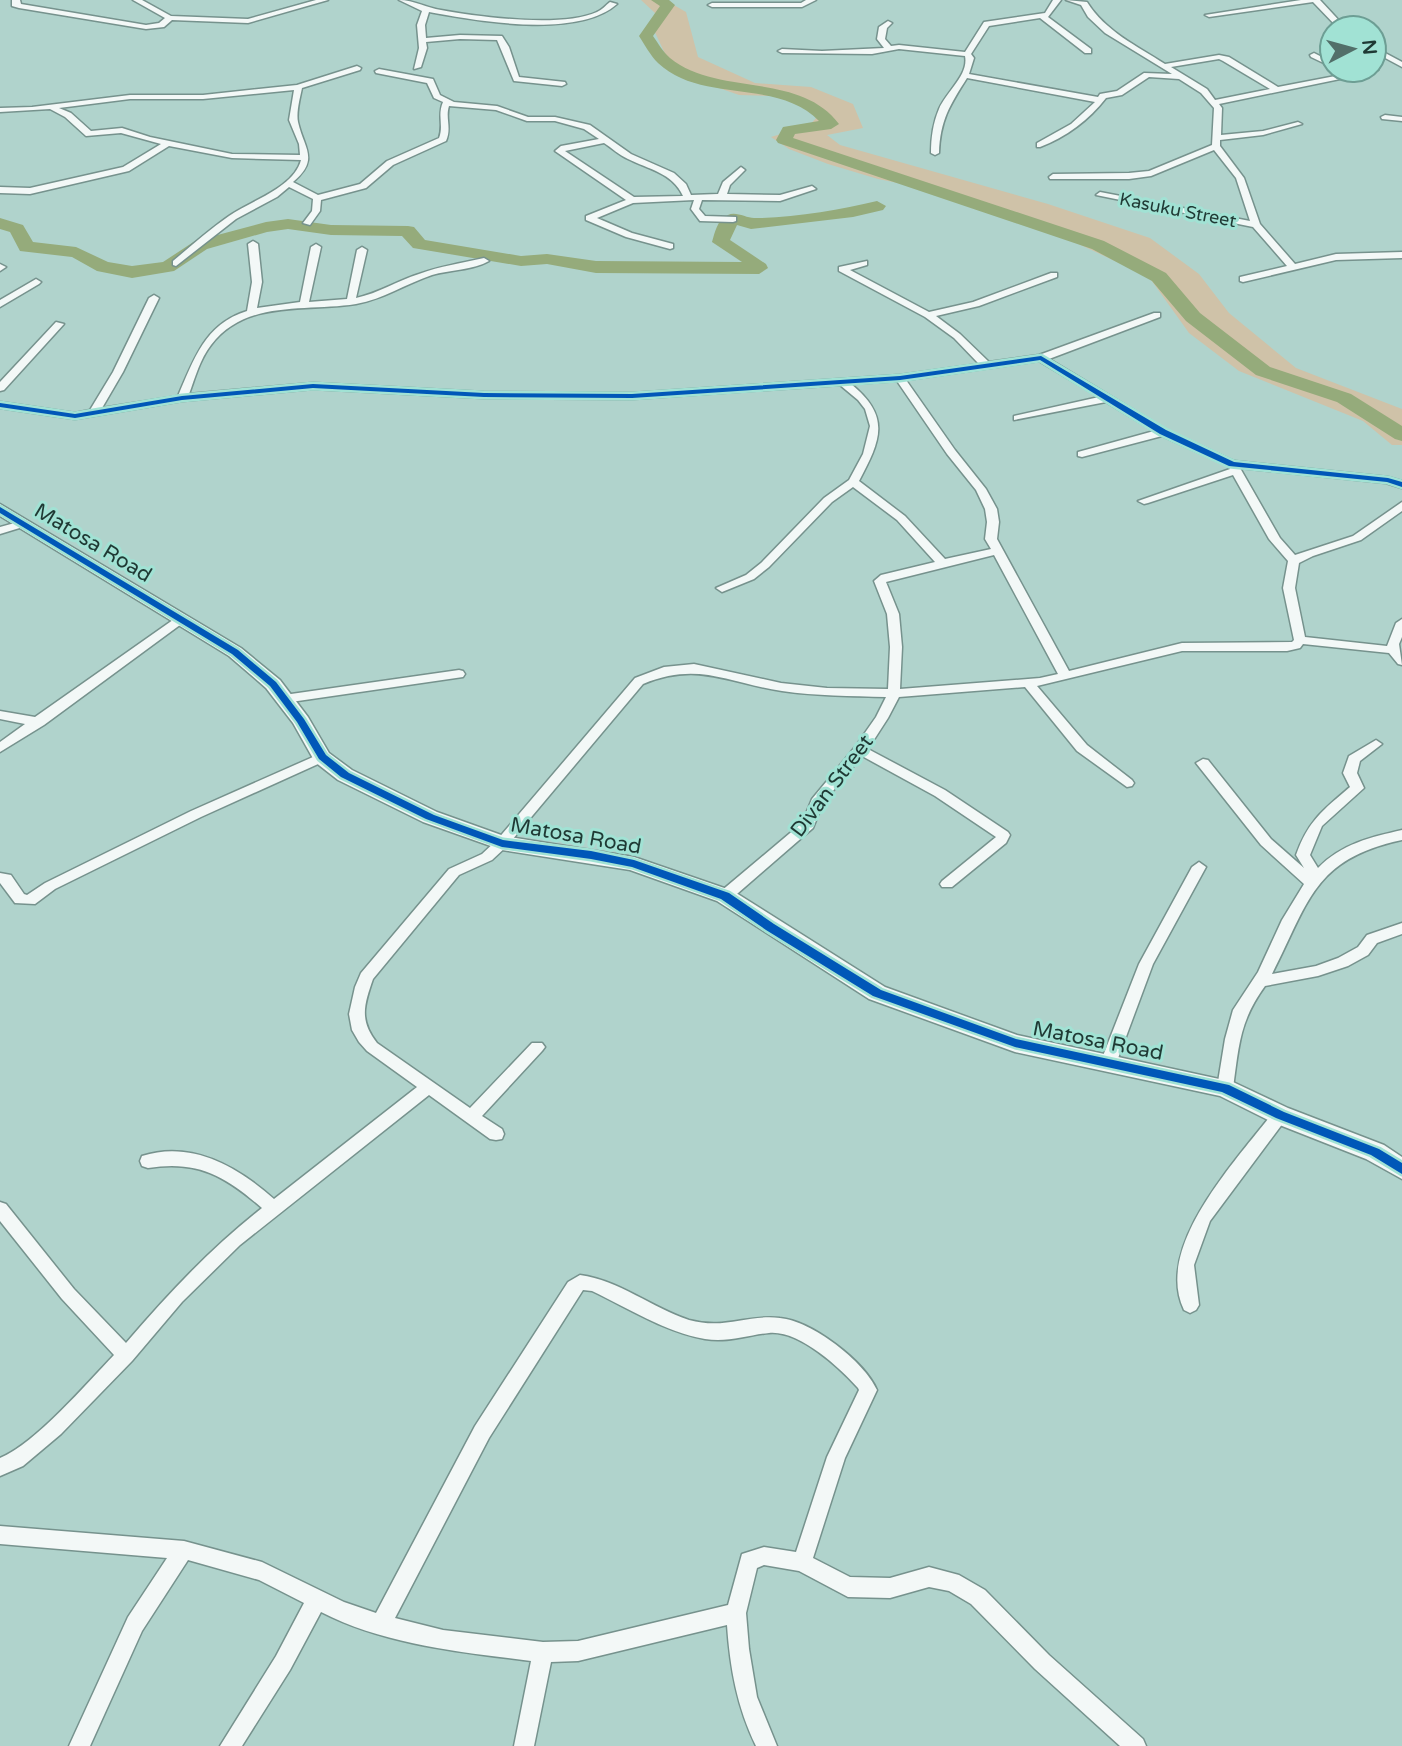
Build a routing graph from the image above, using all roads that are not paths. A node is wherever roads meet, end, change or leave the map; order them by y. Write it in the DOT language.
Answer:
graph roads {
  1 [pos="16,0"];
  2 [pos="137,0"];
  3 [pos="324,0"];
  4 [pos="403,0"];
  5 [pos="812,0"];
  6 [pos="1057,0"];
  7 [pos="1070,0"];
  8 [pos="1316,0"];
  9 [pos="613,4"];
  10 [pos="712,5"];
  11 [pos="426,10"];
  12 [pos="1329,14"];
  13 [pos="1209,15"];
  14 [pos="1042,16"];
  15 [pos="170,18"];
  16 [pos="888,23"];
  17 [pos="423,40"];
  18 [pos="889,49"];
  19 [pos="782,51"];
  20 [pos="1088,51"];
  21 [pos="967,54"];
  22 [pos="1314,55"];
  23 [pos="1318,57"];
  24 [pos="1164,66"];
  25 [pos="416,67"];
  26 [pos="357,68"];
  27 [pos="379,71"];
  28 [pos="966,76"];
  29 [pos="1179,77"];
  30 [pos="1318,82"];
  31 [pos="562,84"];
  32 [pos="298,87"];
  33 [pos="1276,89"];
  34 [pos="1099,100"];
  35 [pos="447,102"];
  36 [pos="1215,102"];
  37 [pos="48,107"];
  38 [pos="0,110"];
  39 [pos="1385,117"];
  40 [pos="1402,119"];
  41 [pos="1298,124"];
  42 [pos="607,140"];
  43 [pos="1216,142"];
  44 [pos="168,143"];
  45 [pos="1040,145"];
  46 [pos="935,153"];
  47 [pos="304,158"];
  48 [pos="741,170"];
  49 [pos="1052,177"];
  50 [pos="290,184"];
  51 [pos="812,189"];
  52 [pos="0,190"];
  53 [pos="722,195"];
  54 [pos="1100,195"];
  55 [pos="699,197"];
  56 [pos="317,198"];
  57 [pos="688,198"];
  58 [pos="632,200"];
  59 [pos="733,219"];
  60 [pos="307,223"];
  61 [pos="1256,225"];
  62 [pos="253,244"];
  63 [pos="670,246"];
  64 [pos="316,247"];
  65 [pos="362,250"];
  66 [pos="1402,255"];
  67 [pos="484,261"];
  68 [pos="176,263"];
  69 [pos="864,263"];
  70 [pos="1292,266"];
  71 [pos="1054,275"];
  72 [pos="1243,279"];
  73 [pos="36,282"];
  74 [pos="153,298"];
  75 [pos="351,301"];
  76 [pos="0,304"];
  77 [pos="304,305"];
  78 [pos="252,312"];
  79 [pos="1157,314"];
  80 [pos="928,315"];
  81 [pos="59,324"];
  82 [pos="1041,358"];
  83 [pos="988,367"];
  84 [pos="900,378"];
  85 [pos="842,382"];
  86 [pos="0,388"];
  87 [pos="182,398"];
  88 [pos="1106,399"];
  89 [pos="0,405"];
  90 [pos="94,413"];
  91 [pos="1018,418"];
  92 [pos="1163,432"];
  93 [pos="1082,454"];
  94 [pos="1233,467"];
  95 [pos="853,482"];
  96 [pos="1402,485"];
  97 [pos="1144,501"];
  98 [pos="1402,505"];
  99 [pos="0,509"];
  100 [pos="22,523"];
  101 [pos="0,531"];
  102 [pos="996,551"];
  103 [pos="1294,561"];
  104 [pos="943,564"];
  105 [pos="722,588"];
  106 [pos="180,618"];
  107 [pos="1402,624"];
  108 [pos="1300,640"];
  109 [pos="1393,650"];
  110 [pos="1402,661"];
  111 [pos="459,674"];
  112 [pos="1066,676"];
  113 [pos="1029,684"];
  114 [pos="894,693"];
  115 [pos="284,699"];
  116 [pos="0,715"];
  117 [pos="39,722"];
  118 [pos="1376,744"];
  119 [pos="0,748"];
  120 [pos="860,750"];
  121 [pos="322,757"];
  122 [pos="1203,763"];
  123 [pos="1128,782"];
  124 [pos="1402,835"];
  125 [pos="502,843"];
  126 [pos="1199,867"];
  127 [pos="0,878"];
  128 [pos="1314,879"];
  129 [pos="947,884"];
  130 [pos="725,896"];
  131 [pos="1402,928"];
  132 [pos="1261,981"];
  133 [pos="537,1047"];
  134 [pos="1109,1061"];
  135 [pos="429,1086"];
  136 [pos="1225,1088"];
  137 [pos="1280,1115"];
  138 [pos="472,1116"];
  139 [pos="496,1134"];
  140 [pos="148,1161"];
  141 [pos="1400,1165"];
  142 [pos="0,1209"];
  143 [pos="274,1209"];
  144 [pos="1190,1305"];
  145 [pos="125,1354"];
  146 [pos="0,1467"];
  147 [pos="0,1535"];
  148 [pos="184,1550"];
  149 [pos="802,1562"];
  150 [pos="317,1599"];
  151 [pos="736,1613"];
  152 [pos="381,1624"];
  153 [pos="543,1652"];
  154 [pos="79,1746"];
  155 [pos="230,1746"];
  156 [pos="524,1746"];
  157 [pos="767,1746"];
  158 [pos="1136,1746"];
  1 -- 15 [label="street"];
  2 -- 15 [label="street"];
  3 -- 15 [label="street"];
  4 -- 11 [label="street"];
  5 -- 10 [label="street"];
  6 -- 14 [label="street"];
  7 -- 24 [label="street"];
  8 -- 12 [label="street"];
  8 -- 13 [label="street"];
  9 -- 11 [label="street"];
  11 -- 17 [label="street"];
  14 -- 20 [label="street"];
  14 -- 21 [label="street"];
  16 -- 18 [label="street"];
  17 -- 25 [label="street"];
  17 -- 31 [label="street"];
  18 -- 19 [label="street"];
  18 -- 21 [label="street"];
  21 -- 28 [label="street"];
  22 -- 23 [label="street"];
  24 -- 29 [label="street"];
  24 -- 33 [label="street"];
  26 -- 32 [label="street"];
  27 -- 35 [label="street"];
  28 -- 34 [label="street"];
  28 -- 46 [label="street"];
  29 -- 34 [label="street"];
  29 -- 36 [label="street"];
  30 -- 33 [label="street"];
  32 -- 37 [label="street"];
  32 -- 47 [label="street"];
  33 -- 36 [label="street"];
  34 -- 45 [label="street"];
  35 -- 42 [label="street"];
  35 -- 56 [label="street"];
  36 -- 43 [label="street"];
  37 -- 38 [label="street"];
  37 -- 44 [label="street"];
  39 -- 40 [label="street"];
  41 -- 43 [label="street"];
  42 -- 57 [label="street"];
  42 -- 58 [label="street"];
  43 -- 49 [label="street"];
  43 -- 61 [label="street"];
  44 -- 47 [label="street"];
  44 -- 52 [label="street"];
  47 -- 50 [label="street"];
  48 -- 53 [label="street"];
  50 -- 56 [label="street"];
  50 -- 68 [label="street"];
  51 -- 53 [label="street"];
  53 -- 55 [label="street"];
  54 -- 61 [label="street, Kasuku Street"];
  55 -- 57 [label="street"];
  55 -- 59 [label="street"];
  56 -- 60 [label="street"];
  57 -- 58 [label="street"];
  58 -- 63 [label="street"];
  61 -- 70 [label="street"];
  62 -- 78 [label="street"];
  64 -- 77 [label="street"];
  65 -- 75 [label="street"];
  66 -- 70 [label="street"];
  67 -- 75 [label="street"];
  69 -- 80 [label="street"];
  70 -- 72 [label="street"];
  71 -- 80 [label="street"];
  73 -- 76 [label="street"];
  74 -- 90 [label="street"];
  75 -- 77 [label="street"];
  77 -- 78 [label="street"];
  78 -- 87 [label="street"];
  79 -- 82 [label="street"];
  80 -- 83 [label="street"];
  81 -- 86 [label="street"];
  82 -- 83 [label="street"];
  82 -- 88 [label="street"];
  83 -- 84 [label="street"];
  84 -- 85 [label="street"];
  84 -- 102 [label="street"];
  85 -- 87 [label="street"];
  85 -- 95 [label="street"];
  87 -- 90 [label="street"];
  88 -- 91 [label="street"];
  88 -- 92 [label="street"];
  89 -- 90 [label="street"];
  92 -- 93 [label="street"];
  92 -- 94 [label="street"];
  94 -- 96 [label="street"];
  94 -- 97 [label="street"];
  94 -- 103 [label="street"];
  95 -- 104 [label="street"];
  95 -- 105 [label="street"];
  98 -- 103 [label="street"];
  99 -- 100 [label="street, Matosa Road"];
  100 -- 101 [label="street"];
  100 -- 106 [label="street, Matosa Road"];
  102 -- 104 [label="street"];
  102 -- 112 [label="street"];
  103 -- 108 [label="street"];
  104 -- 114 [label="street"];
  106 -- 115 [label="street, Matosa Road"];
  106 -- 117 [label="street"];
  107 -- 109 [label="street"];
  108 -- 109 [label="street"];
  108 -- 112 [label="street"];
  109 -- 110 [label="street"];
  111 -- 115 [label="street"];
  112 -- 113 [label="street"];
  113 -- 114 [label="street"];
  113 -- 123 [label="street"];
  114 -- 120 [label="street, Divan Street"];
  114 -- 125 [label="street"];
  115 -- 121 [label="street, Matosa Road"];
  116 -- 117 [label="street"];
  117 -- 119 [label="street"];
  118 -- 128 [label="street"];
  120 -- 129 [label="street"];
  120 -- 130 [label="street, Divan Street"];
  121 -- 125 [label="street, Matosa Road"];
  121 -- 127 [label="street"];
  122 -- 128 [label="street"];
  124 -- 128 [label="street"];
  125 -- 130 [label="street, Matosa Road"];
  125 -- 135 [label="street"];
  126 -- 134 [label="street"];
  128 -- 132 [label="street"];
  130 -- 134 [label="street, Matosa Road"];
  131 -- 132 [label="street"];
  132 -- 136 [label="street"];
  133 -- 138 [label="street"];
  134 -- 136 [label="street, Matosa Road"];
  135 -- 138 [label="street"];
  135 -- 143 [label="street"];
  136 -- 137 [label="street, Matosa Road"];
  137 -- 141 [label="street, Matosa Road"];
  137 -- 144 [label="street"];
  138 -- 139 [label="street"];
  140 -- 143 [label="street"];
  142 -- 145 [label="street"];
  143 -- 145 [label="street"];
  145 -- 146 [label="street"];
  147 -- 148 [label="street"];
  148 -- 150 [label="street"];
  148 -- 154 [label="street"];
  149 -- 151 [label="street"];
  149 -- 152 [label="street"];
  149 -- 158 [label="street"];
  150 -- 152 [label="street"];
  150 -- 155 [label="street"];
  151 -- 153 [label="street"];
  151 -- 157 [label="street"];
  152 -- 153 [label="street"];
  153 -- 156 [label="street"];
}
